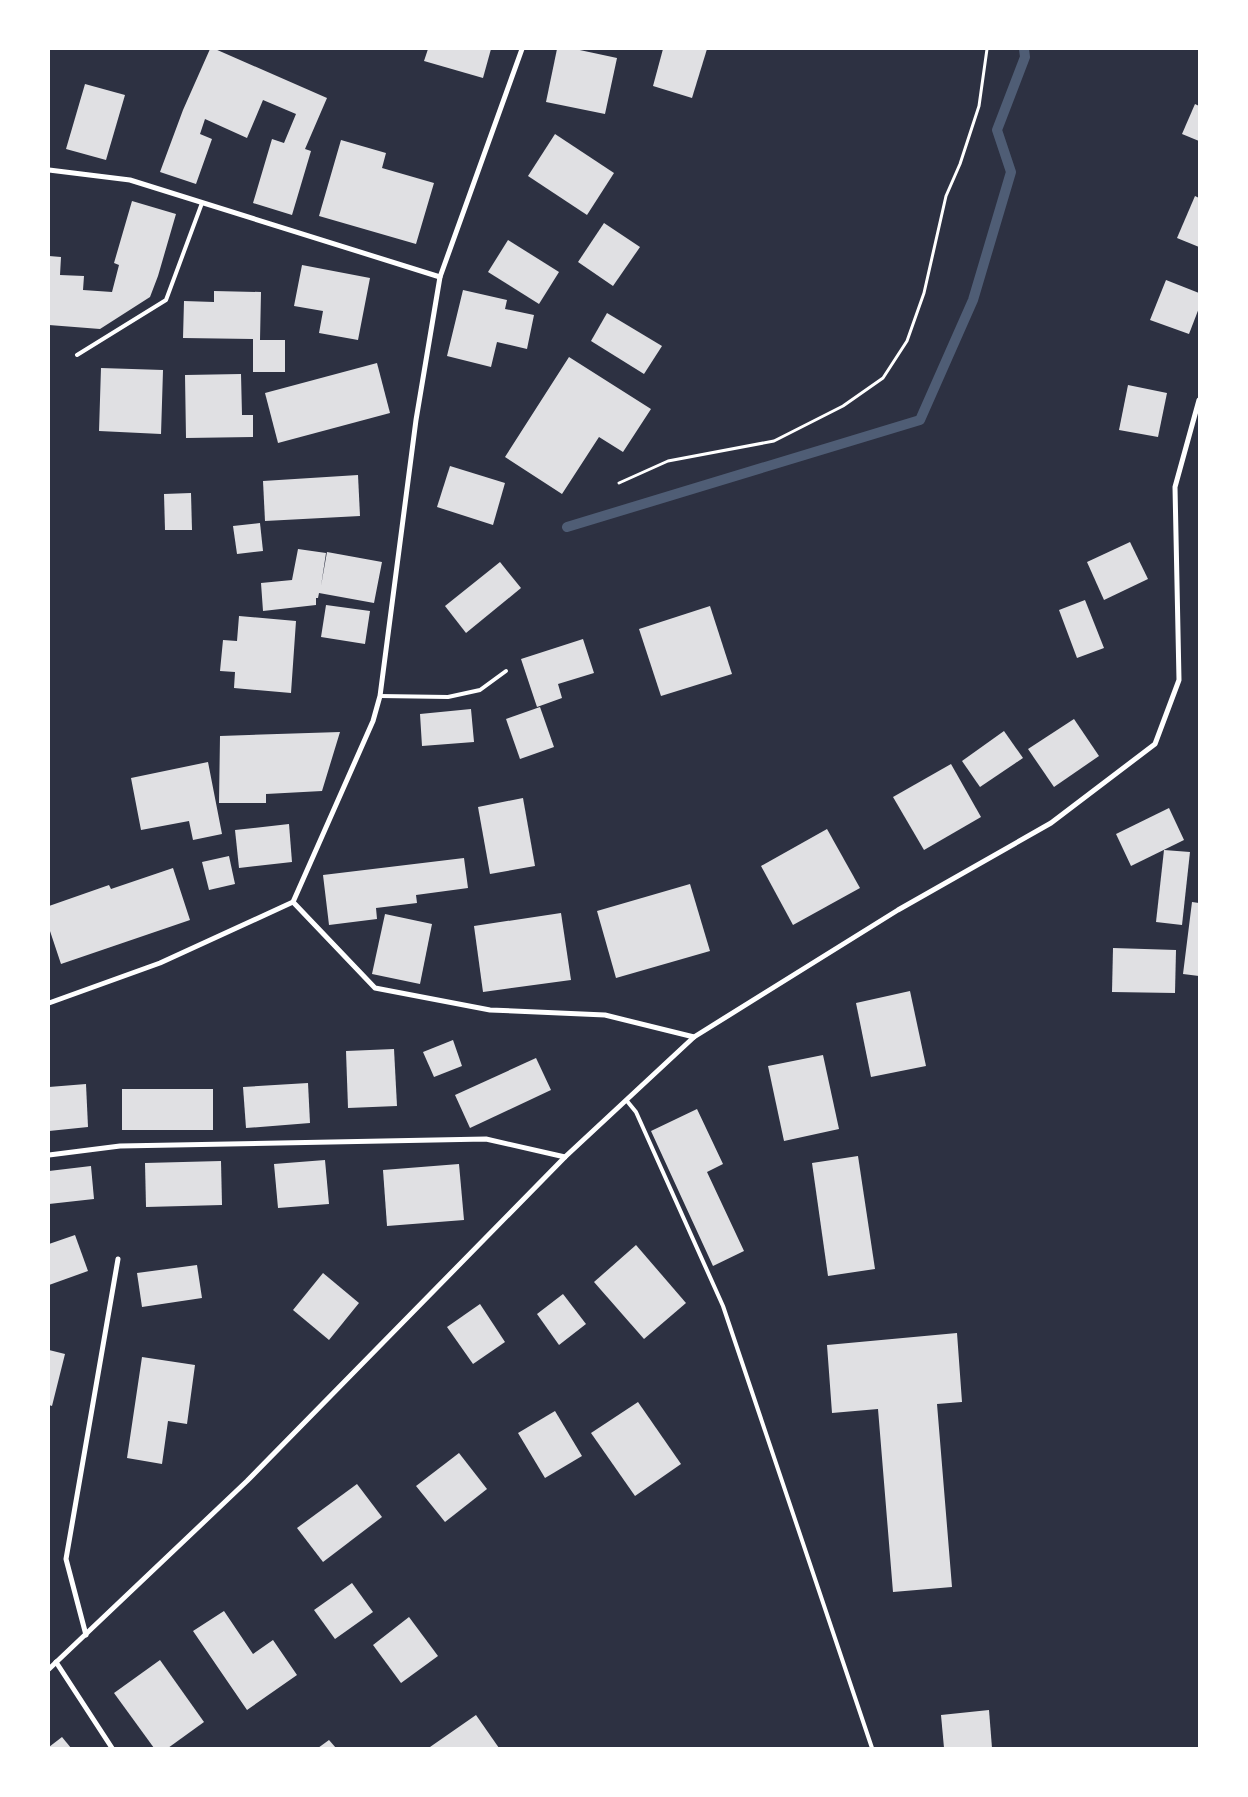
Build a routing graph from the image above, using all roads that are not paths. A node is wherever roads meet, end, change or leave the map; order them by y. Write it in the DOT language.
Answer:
graph roads {
  1 [pos="522,49"];
  2 [pos="49,170"];
  3 [pos="202,202"];
  4 [pos="440,277"];
  5 [pos="77,356"];
  6 [pos="1199,400"];
  7 [pos="506,671"];
  8 [pos="380,696"];
  9 [pos="293,902"];
  10 [pos="49,1003"];
  11 [pos="694,1037"];
  12 [pos="627,1101"];
  13 [pos="49,1155"];
  14 [pos="565,1157"];
  15 [pos="118,1259"];
  16 [pos="86,1635"];
  17 [pos="56,1662"];
  18 [pos="49,1669"];
  19 [pos="112,1748"];
  20 [pos="872,1748"];
  1 -- 4 [label="street"];
  2 -- 3 [label="street"];
  3 -- 4 [label="street"];
  3 -- 5 [label="lane"];
  4 -- 8 [label="street"];
  6 -- 11 [label="street"];
  7 -- 8 [label="lane"];
  8 -- 9 [label="street"];
  9 -- 10 [label="street"];
  9 -- 11 [label="street"];
  11 -- 12 [label="street"];
  12 -- 14 [label="street"];
  12 -- 20 [label="lane"];
  13 -- 14 [label="street"];
  14 -- 16 [label="street"];
  15 -- 16 [label="street"];
  16 -- 17 [label="street"];
  17 -- 18 [label="street"];
  17 -- 19 [label="street"];
}
